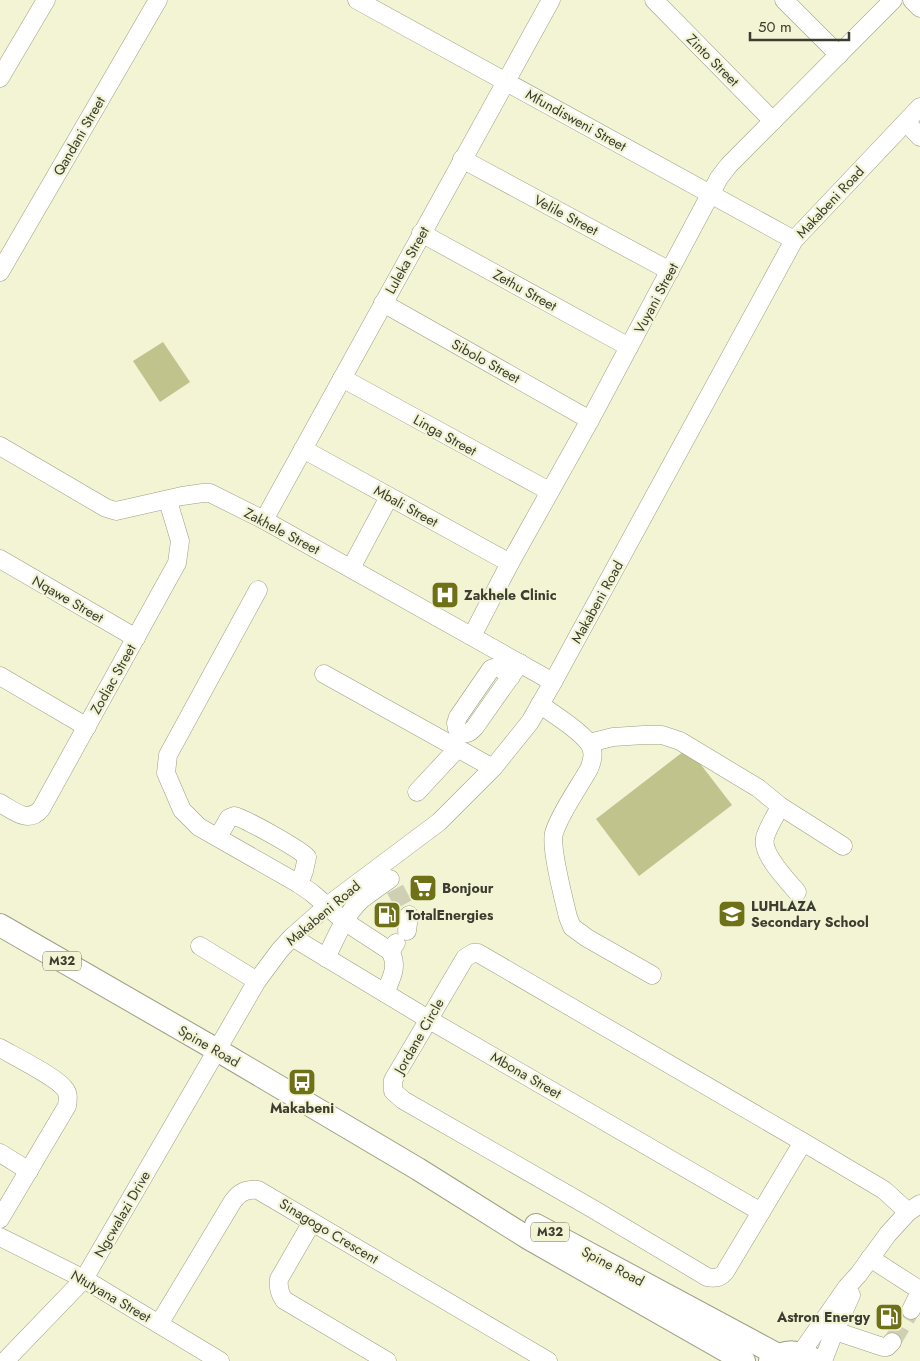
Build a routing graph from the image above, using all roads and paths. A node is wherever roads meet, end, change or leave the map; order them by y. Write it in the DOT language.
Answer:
graph roads {
  1 [pos="46,0"];
  2 [pos="158,0"];
  3 [pos="357,0"];
  4 [pos="551,0"];
  5 [pos="654,0"];
  6 [pos="784,0"];
  7 [pos="893,0"];
  8 [pos="912,0"];
  9 [pos="920,8"];
  10 [pos="839,54"];
  11 [pos="0,78"];
  12 [pos="505,81"];
  13 [pos="920,107"];
  14 [pos="773,121"];
  15 [pos="906,122"];
  16 [pos="920,137"];
  17 [pos="462,159"];
  18 [pos="712,195"];
  19 [pos="421,233"];
  20 [pos="794,240"];
  21 [pos="0,272"];
  22 [pos="670,272"];
  23 [pos="383,303"];
  24 [pos="629,347"];
  25 [pos="342,378"];
  26 [pos="590,420"];
  27 [pos="0,446"];
  28 [pos="303,449"];
  29 [pos="549,491"];
  30 [pos="389,497"];
  31 [pos="168,501"];
  32 [pos="264,520"];
  33 [pos="0,559"];
  34 [pos="510,563"];
  35 [pos="351,568"];
  36 [pos="258,590"];
  37 [pos="472,636"];
  38 [pos="136,638"];
  39 [pos="324,674"];
  40 [pos="0,676"];
  41 [pos="553,682"];
  42 [pos="540,704"];
  43 [pos="87,727"];
  44 [pos="590,743"];
  45 [pos="457,749"];
  46 [pos="493,768"];
  47 [pos="417,792"];
  48 [pos="0,803"];
  49 [pos="780,806"];
  50 [pos="218,838"];
  51 [pos="843,846"];
  52 [pos="390,877"];
  53 [pos="299,884"];
  54 [pos="797,892"];
  55 [pos="327,906"];
  56 [pos="344,921"];
  57 [pos="0,925"];
  58 [pos="292,937"];
  59 [pos="200,946"];
  60 [pos="326,958"];
  61 [pos="652,975"];
  62 [pos="257,981"];
  63 [pos="385,993"];
  64 [pos="428,1019"];
  65 [pos="0,1048"];
  66 [pos="217,1050"];
  67 [pos="803,1142"];
  68 [pos="0,1153"];
  69 [pos="418,1169"];
  70 [pos="29,1171"];
  71 [pos="914,1208"];
  72 [pos="761,1212"];
  73 [pos="0,1219"];
  74 [pos="312,1222"];
  75 [pos="0,1237"];
  76 [pos="870,1258"];
  77 [pos="858,1276"];
  78 [pos="84,1279"];
  79 [pos="911,1310"];
  80 [pos="159,1324"];
  81 [pos="835,1331"];
  82 [pos="892,1342"];
  83 [pos="808,1357"];
  84 [pos="774,1358"];
  85 [pos="4,1361"];
  86 [pos="220,1361"];
  87 [pos="387,1361"];
  88 [pos="548,1361"];
  89 [pos="744,1361"];
  90 [pos="823,1361"];
  1 -- 11 [label="street"];
  2 -- 21 [label="street, Qandani Street"];
  3 -- 12 [label="street, Mfundisweni Street"];
  4 -- 12 [label="street, Luleka Street"];
  5 -- 14 [label="street, Zinto Street"];
  6 -- 10 [label="street"];
  7 -- 10 [label="street, Vuyani Street"];
  8 -- 9 [label="street"];
  10 -- 14 [label="street, Vuyani Street"];
  12 -- 17 [label="street, Luleka Street"];
  12 -- 18 [label="street, Mfundisweni Street"];
  13 -- 15 [label="street, Makabeni Road"];
  14 -- 18 [label="street, Vuyani Street"];
  15 -- 16 [label="street"];
  15 -- 20 [label="street, Makabeni Road"];
  17 -- 19 [label="street, Luleka Street"];
  17 -- 22 [label="street, Velile Street"];
  18 -- 20 [label="street, Mfundisweni Street"];
  18 -- 22 [label="street, Vuyani Street"];
  19 -- 23 [label="street, Luleka Street"];
  19 -- 24 [label="street, Zethu Street"];
  20 -- 41 [label="street, Makabeni Road"];
  22 -- 24 [label="street, Vuyani Street"];
  23 -- 25 [label="street, Luleka Street"];
  23 -- 26 [label="street, Sibolo Street"];
  24 -- 26 [label="street, Vuyani Street"];
  25 -- 28 [label="street, Luleka Street"];
  25 -- 29 [label="street, Linga Street"];
  26 -- 29 [label="street, Vuyani Street"];
  27 -- 31 [label="street, Zakhele Street"];
  28 -- 30 [label="street, Mbali Street"];
  28 -- 32 [label="street, Luleka Street"];
  29 -- 34 [label="street, Vuyani Street"];
  30 -- 34 [label="street, Mbali Street"];
  30 -- 35 [label="street"];
  31 -- 32 [label="street, Zakhele Street"];
  31 -- 38 [label="street, Zodiac Street"];
  32 -- 35 [label="street, Zakhele Street"];
  33 -- 38 [label="street, Nqawe Street"];
  34 -- 37 [label="street, Vuyani Street"];
  35 -- 37 [label="street, Zakhele Street"];
  36 -- 50 [label="street"];
  37 -- 41 [label="street, Zakhele Street"];
  38 -- 43 [label="street, Zodiac Street"];
  39 -- 45 [label="street"];
  40 -- 43 [label="street"];
  41 -- 42 [label="street, Makabeni Road"];
  42 -- 44 [label="street"];
  42 -- 46 [label="street, Makabeni Road"];
  43 -- 48 [label="street, Zodiac Street"];
  44 -- 49 [label="street"];
  44 -- 61 [label="street"];
  45 -- 46 [label="street"];
  45 -- 47 [label="street"];
  46 -- 52 [label="street, Makabeni Road"];
  49 -- 51 [label="street"];
  49 -- 54 [label="street"];
  50 -- 53 [label="street"];
  50 -- 53 [label="street"];
  52 -- 55 [label="street, Makabeni Road"];
  52 -- 56 [label="street"];
  53 -- 55 [label="street"];
  55 -- 56 [label="street"];
  55 -- 58 [label="street, Makabeni Road"];
  56 -- 60 [label="street"];
  56 -- 63 [label="street"];
  57 -- 66 [label="main road, Spine Road / M32"];
  58 -- 60 [label="street, Mbona Street"];
  58 -- 62 [label="street, Makabeni Road"];
  59 -- 62 [label="street"];
  60 -- 63 [label="street, Mbona Street"];
  62 -- 66 [label="street, Makabeni Road"];
  63 -- 64 [label="street, Mbona Street"];
  64 -- 67 [label="street, Jordane Circle"];
  64 -- 72 [label="street, Mbona Street"];
  64 -- 72 [label="street, Jordane Circle"];
  65 -- 70 [label="street"];
  66 -- 69 [label="main road, Spine Road / M32"];
  66 -- 78 [label="street, Ngcwalazi Drive"];
  67 -- 71 [label="street, Jordane Circle"];
  67 -- 72 [label="street, Jordane Circle"];
  68 -- 70 [label="street"];
  69 -- 84 [label="main road, Spine Road / M32"];
  69 -- 89 [label="main road, Spine Road / M32"];
  70 -- 73 [label="street"];
  71 -- 76 [label="street"];
  74 -- 80 [label="street, Sinagogo Crescent"];
  74 -- 87 [label="street"];
  74 -- 88 [label="street, Sinagogo Crescent"];
  75 -- 78 [label="street, Ntutyana Street"];
  76 -- 77 [label="street"];
  76 -- 79 [label="street"];
  77 -- 81 [label="street"];
  77 -- 83 [label="street"];
  78 -- 80 [label="street, Ntutyana Street"];
  78 -- 85 [label="street, Ngcwalazi Drive"];
  80 -- 86 [label="street, Ntutyana Street"];
  81 -- 82 [label="street"];
  81 -- 90 [label="street"];
  83 -- 84 [label="main road, Spine Road / M32"];
}
